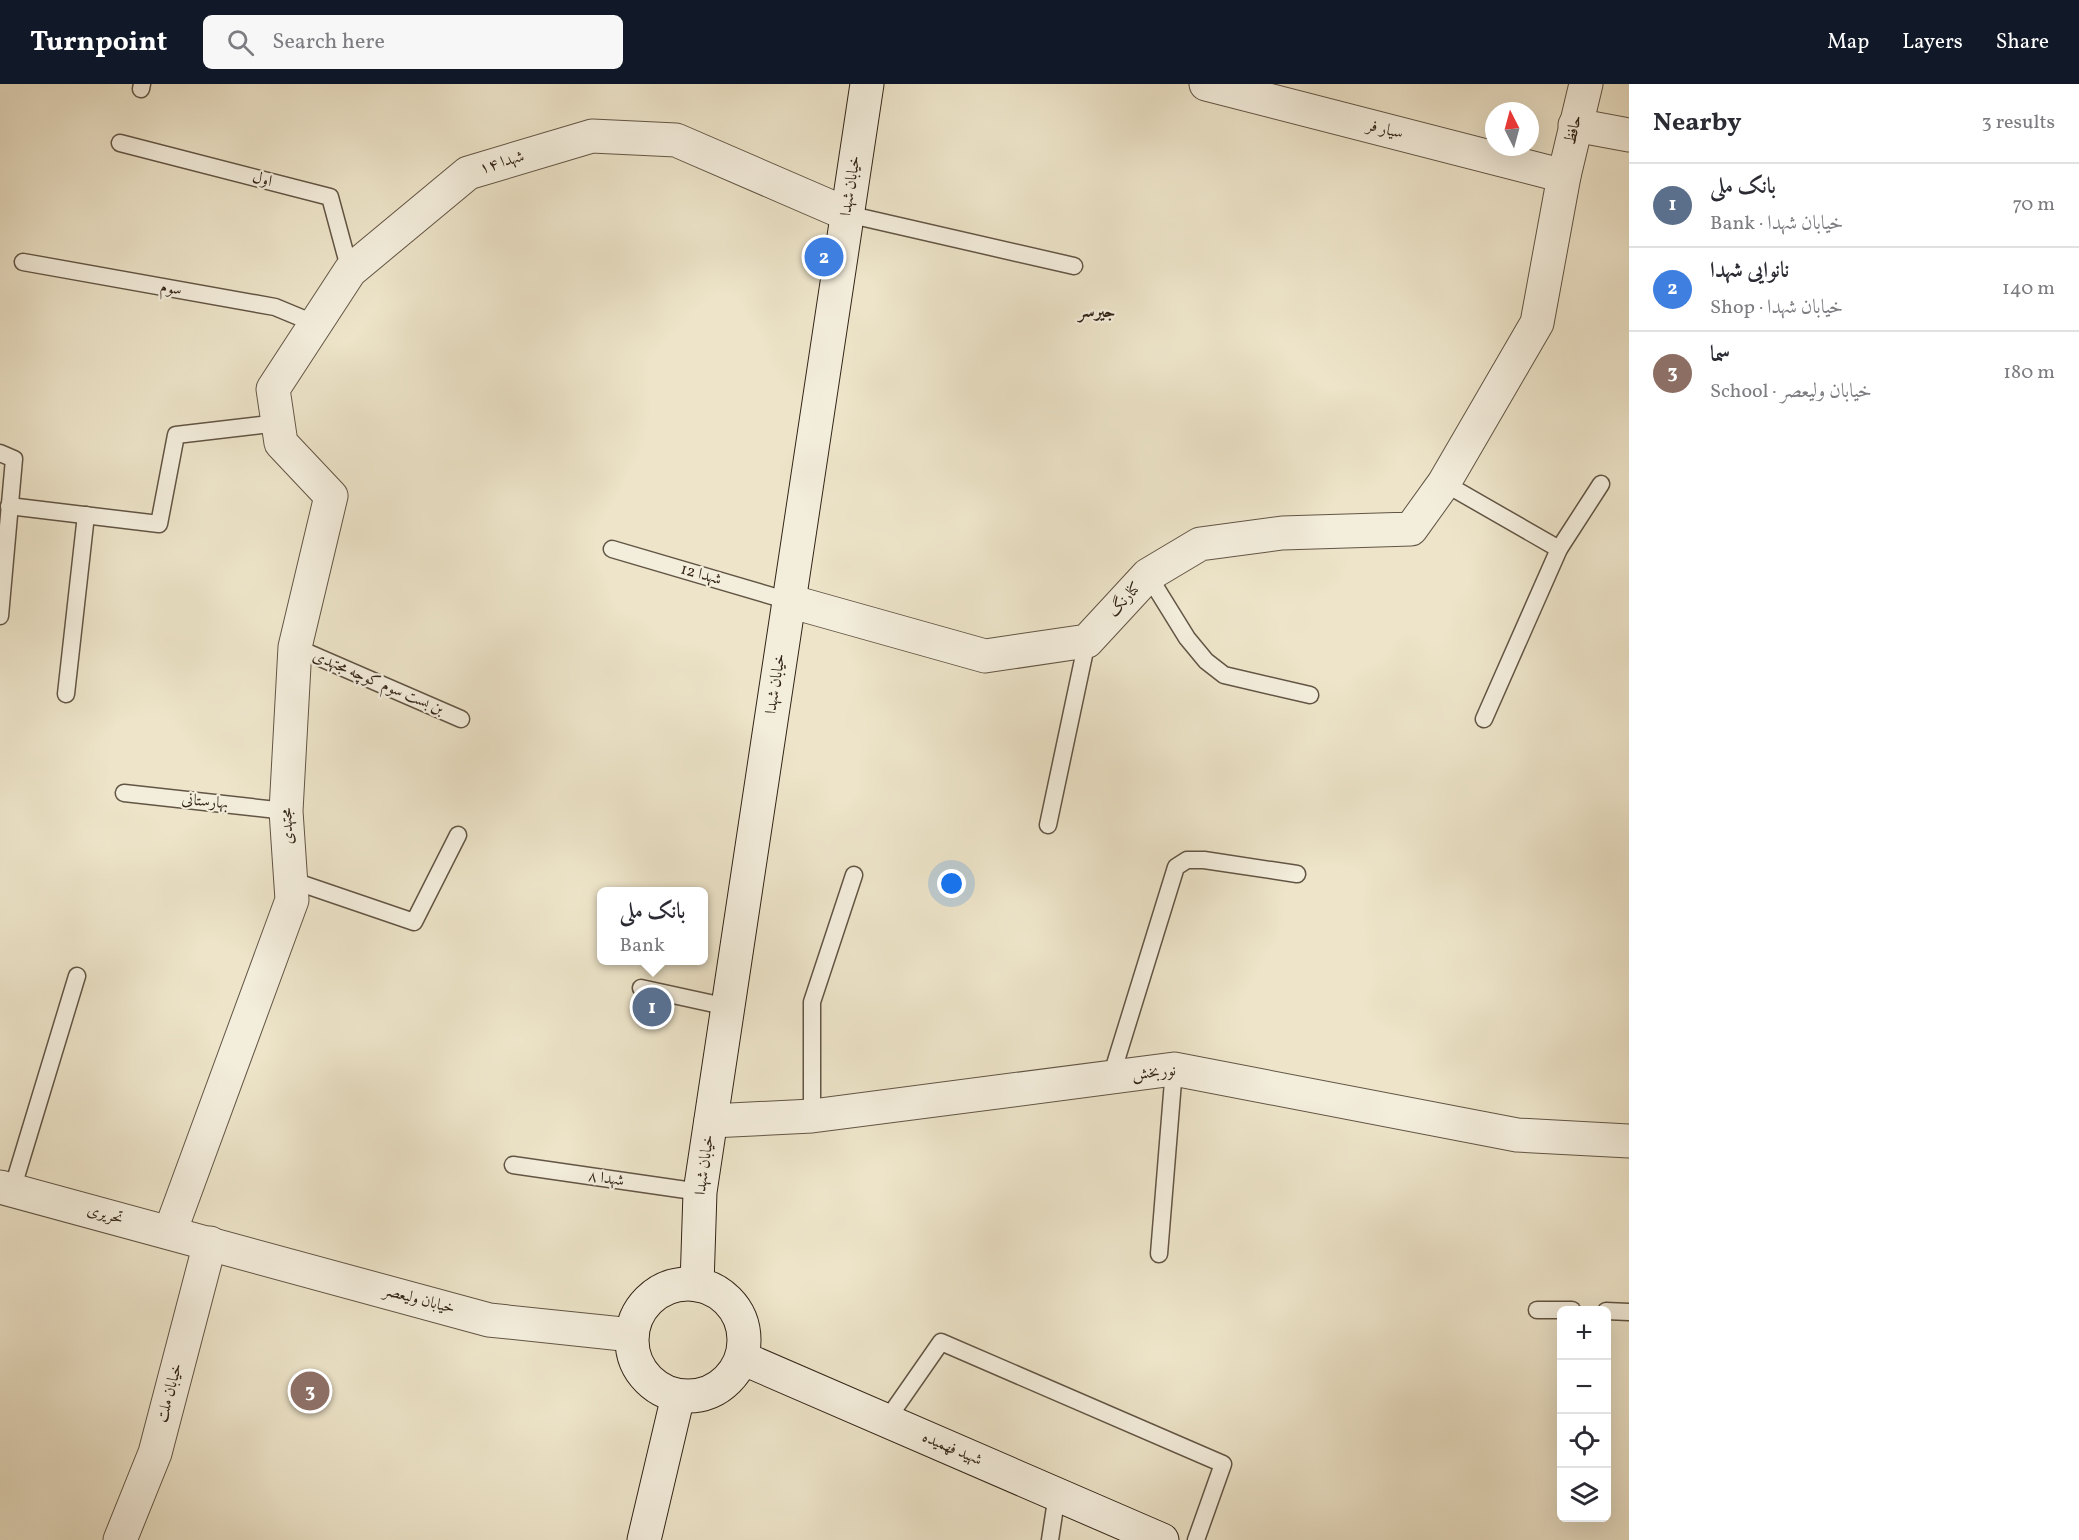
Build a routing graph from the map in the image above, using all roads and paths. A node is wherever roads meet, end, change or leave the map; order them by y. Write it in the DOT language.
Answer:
graph roads {
  1 [pos="867,84"];
  2 [pos="1206,84"];
  3 [pos="1586,84"];
  4 [pos="1575,125"];
  5 [pos="1629,135"];
  6 [pos="120,143"];
  7 [pos="1564,176"];
  8 [pos="847,214"];
  9 [pos="23,262"];
  10 [pos="1074,266"];
  11 [pos="350,271"];
  12 [pos="316,324"];
  13 [pos="278,423"];
  14 [pos="0,453"];
  15 [pos="1444,483"];
  16 [pos="1601,484"];
  17 [pos="9,506"];
  18 [pos="86,515"];
  19 [pos="612,549"];
  20 [pos="1559,549"];
  21 [pos="1148,575"];
  22 [pos="789,601"];
  23 [pos="0,616"];
  24 [pos="1087,641"];
  25 [pos="295,647"];
  26 [pos="66,693"];
  27 [pos="1310,694"];
  28 [pos="461,719"];
  29 [pos="1484,719"];
  30 [pos="124,793"];
  31 [pos="286,811"];
  32 [pos="1048,825"];
  33 [pos="458,835"];
  34 [pos="1297,874"];
  35 [pos="854,875"];
  36 [pos="291,880"];
  37 [pos="77,976"];
  38 [pos="640,988"];
  39 [pos="728,1007"];
  40 [pos="1174,1069"];
  41 [pos="1111,1077"];
  42 [pos="812,1116"];
  43 [pos="711,1121"];
  44 [pos="1629,1140"];
  45 [pos="513,1165"];
  46 [pos="6,1188"];
  47 [pos="700,1192"];
  48 [pos="170,1232"];
  49 [pos="210,1243"];
  50 [pos="1159,1254"];
  51 [pos="697,1285"];
  52 [pos="1537,1310"];
  53 [pos="1557,1311"];
  54 [pos="1611,1311"];
  55 [pos="1629,1312"];
  56 [pos="632,1335"];
  57 [pos="742,1358"];
  58 [pos="678,1396"];
  59 [pos="886,1421"];
  60 [pos="1056,1494"];
  61 [pos="120,1540"];
  62 [pos="644,1540"];
  63 [pos="1050,1540"];
  64 [pos="1162,1540"];
  65 [pos="1196,1540"];
  1 -- 8 [label="street, خیابان شهدا"];
  2 -- 7 [label="street, سیار فر"];
  3 -- 4 [label="street, حافظ"];
  4 -- 5 [label="street"];
  4 -- 7 [label="street, حافظ"];
  6 -- 11 [label="lane, اول"];
  7 -- 15 [label="street, حافظ"];
  8 -- 10 [label="lane"];
  8 -- 11 [label="street, شهدا ۱۴"];
  8 -- 22 [label="street, خیابان شهدا"];
  9 -- 12 [label="lane, سوم"];
  11 -- 12 [label="street, شهدا ۱۴"];
  12 -- 13 [label="street, شهدا ۱۴"];
  13 -- 18 [label="lane"];
  13 -- 25 [label="street, مجتهدی"];
  14 -- 17 [label="lane"];
  15 -- 20 [label="lane"];
  15 -- 21 [label="street, کنارنگ"];
  16 -- 20 [label="lane"];
  17 -- 18 [label="lane"];
  17 -- 23 [label="lane"];
  18 -- 26 [label="lane"];
  19 -- 22 [label="lane, شهدا 12"];
  20 -- 29 [label="lane"];
  21 -- 24 [label="street, کنارنگ"];
  21 -- 27 [label="lane"];
  22 -- 24 [label="street"];
  22 -- 39 [label="street, خیابان شهدا"];
  24 -- 32 [label="lane"];
  25 -- 28 [label="lane, بن بست سوم کوچه مجتهدی"];
  25 -- 31 [label="street, مجتهدی"];
  30 -- 31 [label="lane, بهارستانی"];
  31 -- 36 [label="street, مجتهدی"];
  33 -- 36 [label="lane"];
  34 -- 41 [label="lane"];
  35 -- 42 [label="lane"];
  36 -- 48 [label="street, مجتهدی"];
  37 -- 46 [label="lane"];
  38 -- 39 [label="lane"];
  39 -- 43 [label="street, خیابان شهدا"];
  40 -- 41 [label="street, نوربخش"];
  40 -- 44 [label="street, نوربخش"];
  40 -- 50 [label="lane"];
  41 -- 42 [label="street, نوربخش"];
  42 -- 43 [label="street, نوربخش"];
  43 -- 47 [label="street, خیابان شهدا"];
  45 -- 47 [label="lane, شهدا ۸"];
  46 -- 48 [label="street, تحریری"];
  47 -- 51 [label="street, خیابان شهدا"];
  48 -- 49 [label="street, تحریری"];
  49 -- 56 [label="street, خیابان ولیعصر"];
  49 -- 61 [label="street, خیابان ملت"];
  51 -- 56 [label="street"];
  51 -- 57 [label="street"];
  52 -- 53 [label="lane"];
  54 -- 55 [label="lane"];
  56 -- 58 [label="street"];
  57 -- 58 [label="street"];
  57 -- 59 [label="street, شهید فهمیده"];
  58 -- 62 [label="street"];
  59 -- 60 [label="street, شهید فهمیده"];
  59 -- 65 [label="lane"];
  60 -- 63 [label="lane"];
  60 -- 64 [label="street, شهید فهمیده"];
}
